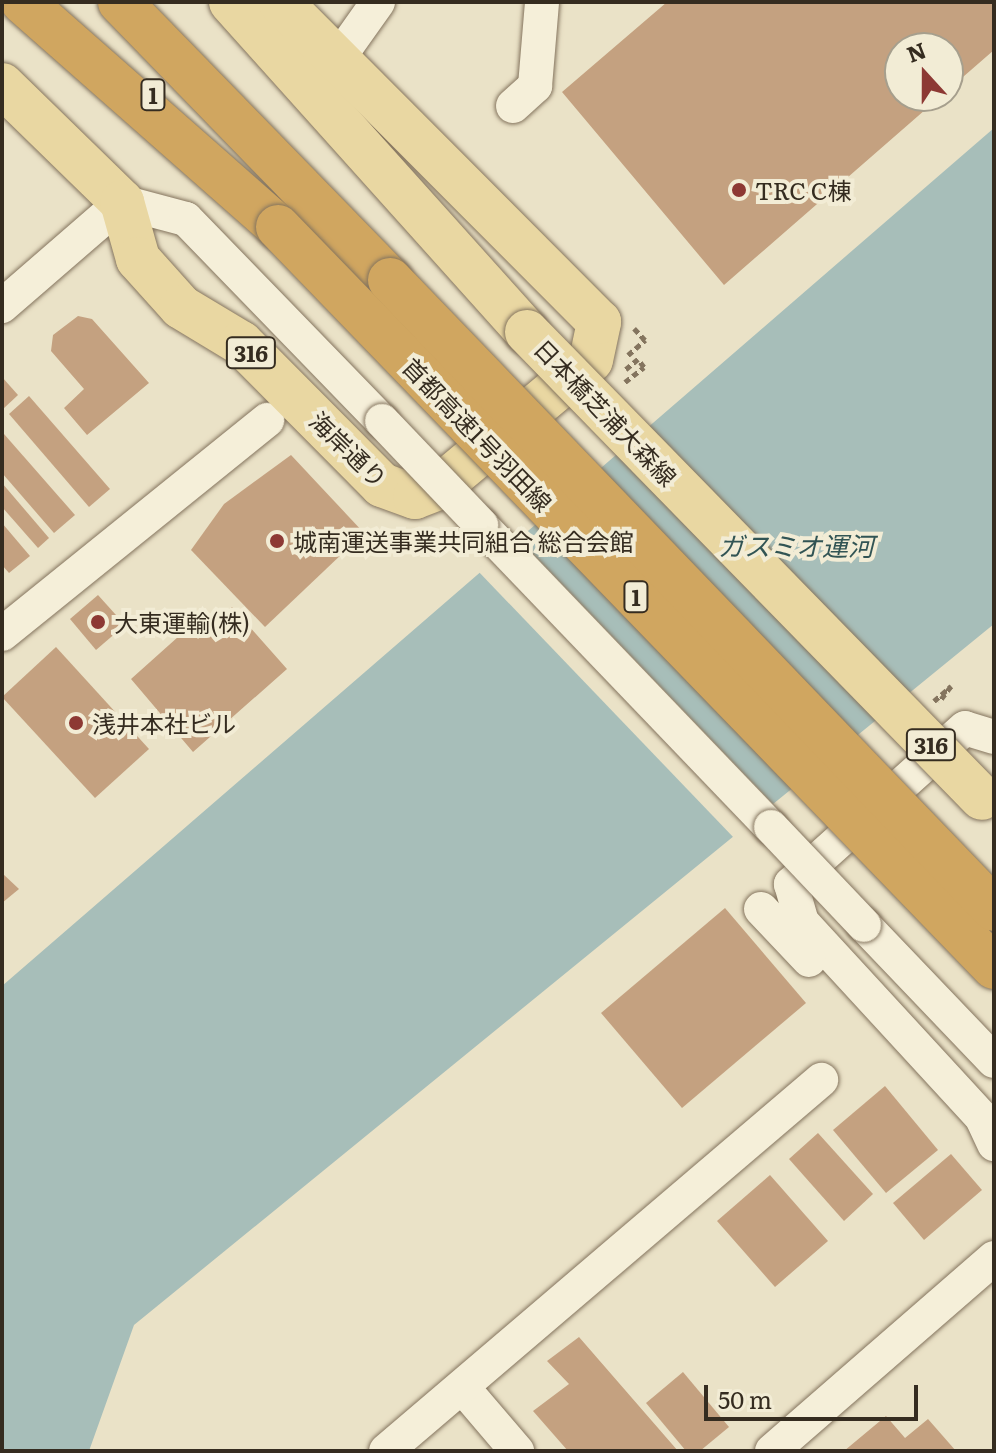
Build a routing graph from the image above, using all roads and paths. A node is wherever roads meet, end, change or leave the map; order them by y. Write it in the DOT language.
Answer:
graph roads {
  1 [pos="23,2"];
  2 [pos="65,2"];
  3 [pos="120,2"];
  4 [pos="165,2"];
  5 [pos="231,2"];
  6 [pos="280,2"];
  7 [pos="378,2"];
  8 [pos="542,2"];
  9 [pos="337,60"];
  10 [pos="2,85"];
  11 [pos="513,106"];
  12 [pos="274,158"];
  13 [pos="378,167"];
  14 [pos="240,190"];
  15 [pos="122,202"];
  16 [pos="2,306"];
  17 [pos="622,372"];
  18 [pos="617,389"];
  19 [pos="267,420"];
  20 [pos="2,634"];
  21 [pos="924,710"];
  22 [pos="941,714"];
  23 [pos="994,737"];
  24 [pos="988,804"];
  25 [pos="761,909"];
  26 [pos="994,909"];
  27 [pos="994,967"];
  28 [pos="994,1061"];
  29 [pos="821,1080"];
  30 [pos="993,1143"];
  31 [pos="994,1258"];
  32 [pos="464,1389"];
  33 [pos="386,1451"];
  34 [pos="517,1451"];
  35 [pos="772,1451"];
  1 -- 14 [label="highway"];
  2 -- 14 [label="highway, 1"];
  3 -- 12 [label="highway, 首都高速1号羽田線 / 1"];
  4 -- 12 [label="highway"];
  5 -- 13 [label="main road, 日本橋芝浦大森線 / 316"];
  6 -- 9 [label="main road, 海岸通り / 316"];
  7 -- 9 [label="street"];
  8 -- 11 [label="street"];
  9 -- 13 [label="street"];
  9 -- 15 [label="main road, 海岸通り / 316"];
  10 -- 15 [label="main road"];
  12 -- 26 [label="highway, 首都高速1号羽田線 / 1, bridge"];
  13 -- 24 [label="main road, 日本橋芝浦大森線 / 316, bridge"];
  14 -- 27 [label="highway, 首都高速1号羽田線 / 1, bridge"];
  15 -- 16 [label="street"];
  15 -- 28 [label="street, bridge"];
  17 -- 18 [label="path"];
  19 -- 20 [label="street"];
  21 -- 22 [label="path"];
  23 -- 30 [label="street"];
  25 -- 30 [label="street"];
  29 -- 32 [label="street"];
  31 -- 35 [label="street"];
  32 -- 33 [label="street"];
  32 -- 34 [label="street"];
}
